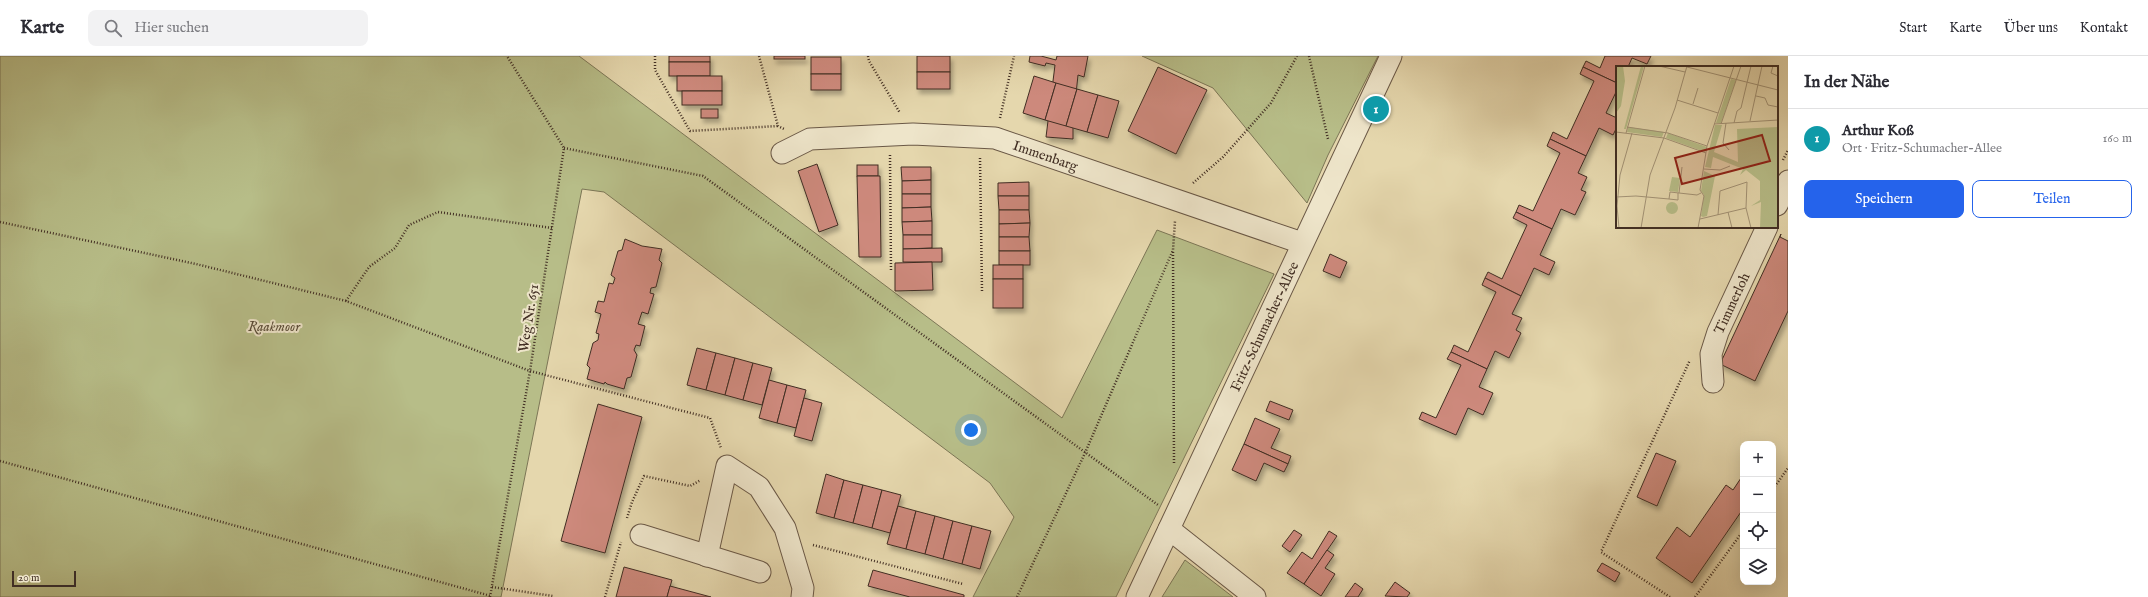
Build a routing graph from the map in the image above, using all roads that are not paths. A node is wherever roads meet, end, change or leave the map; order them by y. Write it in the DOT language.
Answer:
graph roads {
  1 [pos="1391,56"];
  2 [pos="782,153"];
  3 [pos="1788,181"];
  4 [pos="1778,203"];
  5 [pos="1767,228"];
  6 [pos="1302,243"];
  7 [pos="1713,382"];
  8 [pos="1172,523"];
  9 [pos="629,532"];
  10 [pos="707,556"];
  11 [pos="760,572"];
  12 [pos="802,597"];
  13 [pos="1137,597"];
  14 [pos="1255,597"];
  1 -- 6 [label="street, Fritz-Schumacher-Allee"];
  2 -- 6 [label="street, Immenbarg"];
  3 -- 4 [label="street"];
  5 -- 7 [label="street, Timmerloh"];
  6 -- 8 [label="street, Fritz-Schumacher-Allee"];
  8 -- 13 [label="street, Fritz-Schumacher-Allee"];
  8 -- 14 [label="street"];
  9 -- 10 [label="street"];
  10 -- 11 [label="street"];
  10 -- 12 [label="street"];
}
